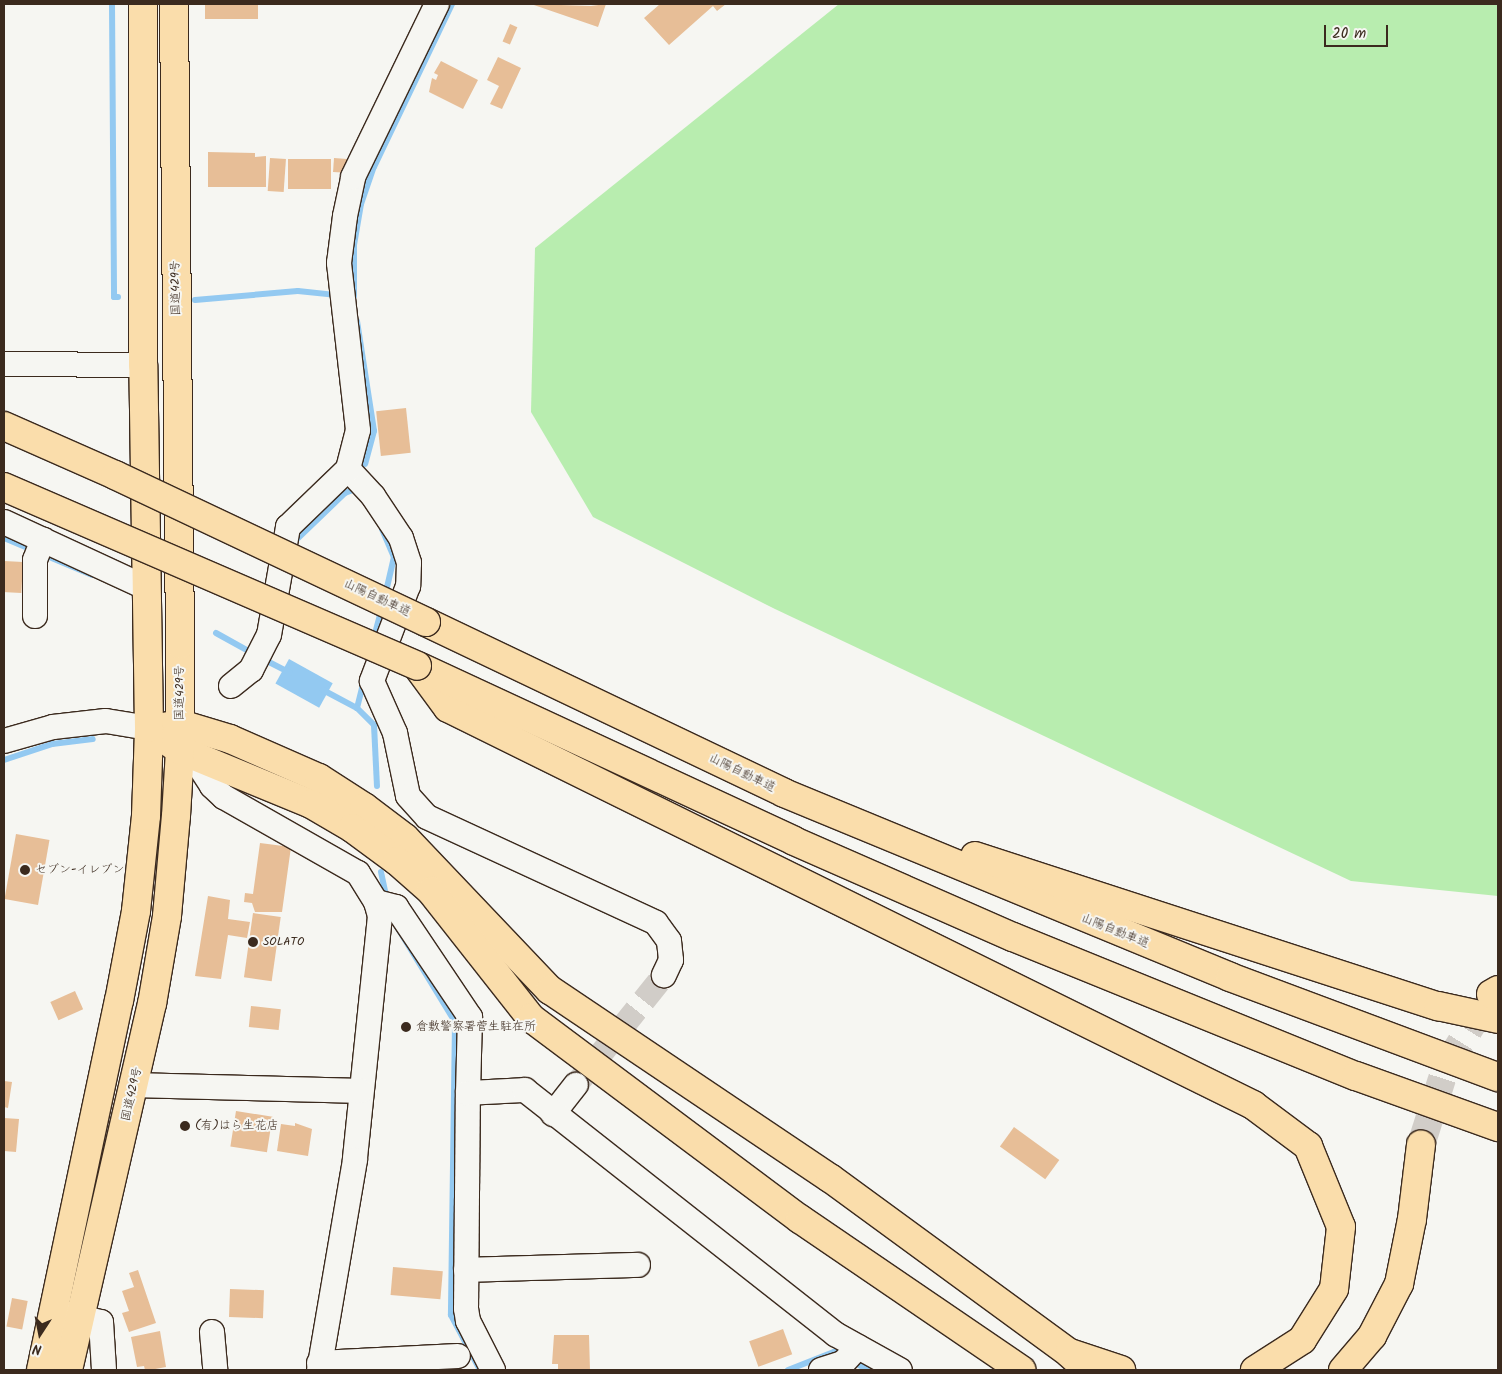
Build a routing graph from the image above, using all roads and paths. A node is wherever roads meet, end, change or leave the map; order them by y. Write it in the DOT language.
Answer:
graph roads {
  1 [pos="143,4"];
  2 [pos="174,4"];
  3 [pos="437,4"];
  4 [pos="4,364"];
  5 [pos="143,365"];
  6 [pos="4,426"];
  7 [pos="348,469"];
  8 [pos="4,487"];
  9 [pos="4,522"];
  10 [pos="39,549"];
  11 [pos="147,588"];
  12 [pos="35,616"];
  13 [pos="416,666"];
  14 [pos="231,686"];
  15 [pos="149,728"];
  16 [pos="4,741"];
  17 [pos="184,743"];
  18 [pos="784,793"];
  19 [pos="383,903"];
  20 [pos="664,975"];
  21 [pos="1496,1001"];
  22 [pos="1498,1078"];
  23 [pos="134,1085"];
  24 [pos="576,1085"];
  25 [pos="361,1091"];
  26 [pos="468,1093"];
  27 [pos="553,1114"];
  28 [pos="1498,1126"];
  29 [pos="1421,1145"];
  30 [pos="638,1266"];
  31 [pos="466,1270"];
  32 [pos="67,1314"];
  33 [pos="212,1332"];
  34 [pos="851,1355"];
  35 [pos="458,1356"];
  36 [pos="1078,1361"];
  37 [pos="319,1366"];
  38 [pos="42,1370"];
  39 [pos="68,1370"];
  40 [pos="104,1370"];
  41 [pos="215,1370"];
  42 [pos="493,1370"];
  43 [pos="821,1370"];
  44 [pos="900,1370"];
  45 [pos="1021,1370"];
  46 [pos="1121,1370"];
  47 [pos="1255,1370"];
  48 [pos="1343,1370"];
  1 -- 5 [label="highway, 国道429号"];
  2 -- 17 [label="highway, 国道429号"];
  3 -- 7 [label="street"];
  4 -- 5 [label="street"];
  5 -- 11 [label="highway, 国道429号"];
  6 -- 18 [label="highway, 山陽自動車道, bridge"];
  7 -- 14 [label="street"];
  7 -- 20 [label="street"];
  8 -- 13 [label="highway, bridge"];
  9 -- 10 [label="street"];
  10 -- 11 [label="street"];
  10 -- 12 [label="street"];
  11 -- 15 [label="highway, 国道429号"];
  13 -- 28 [label="highway"];
  13 -- 47 [label="highway"];
  15 -- 16 [label="street"];
  15 -- 17 [label="highway"];
  15 -- 32 [label="highway, 国道429号"];
  17 -- 19 [label="street"];
  17 -- 23 [label="highway, 国道429号"];
  17 -- 36 [label="highway"];
  17 -- 45 [label="highway"];
  18 -- 21 [label="highway"];
  18 -- 22 [label="highway, 山陽自動車道"];
  19 -- 25 [label="street"];
  19 -- 26 [label="street"];
  23 -- 25 [label="street"];
  23 -- 32 [label="highway, 国道429号"];
  24 -- 27 [label="street"];
  25 -- 37 [label="street"];
  26 -- 27 [label="street"];
  26 -- 31 [label="street"];
  27 -- 34 [label="street"];
  29 -- 48 [label="highway"];
  30 -- 31 [label="street"];
  31 -- 42 [label="street"];
  32 -- 38 [label="highway, 国道429号"];
  32 -- 39 [label="highway, 国道429号"];
  32 -- 40 [label="street"];
  33 -- 41 [label="street"];
  34 -- 43 [label="street"];
  34 -- 44 [label="street"];
  35 -- 37 [label="street"];
  36 -- 46 [label="highway"];
}
